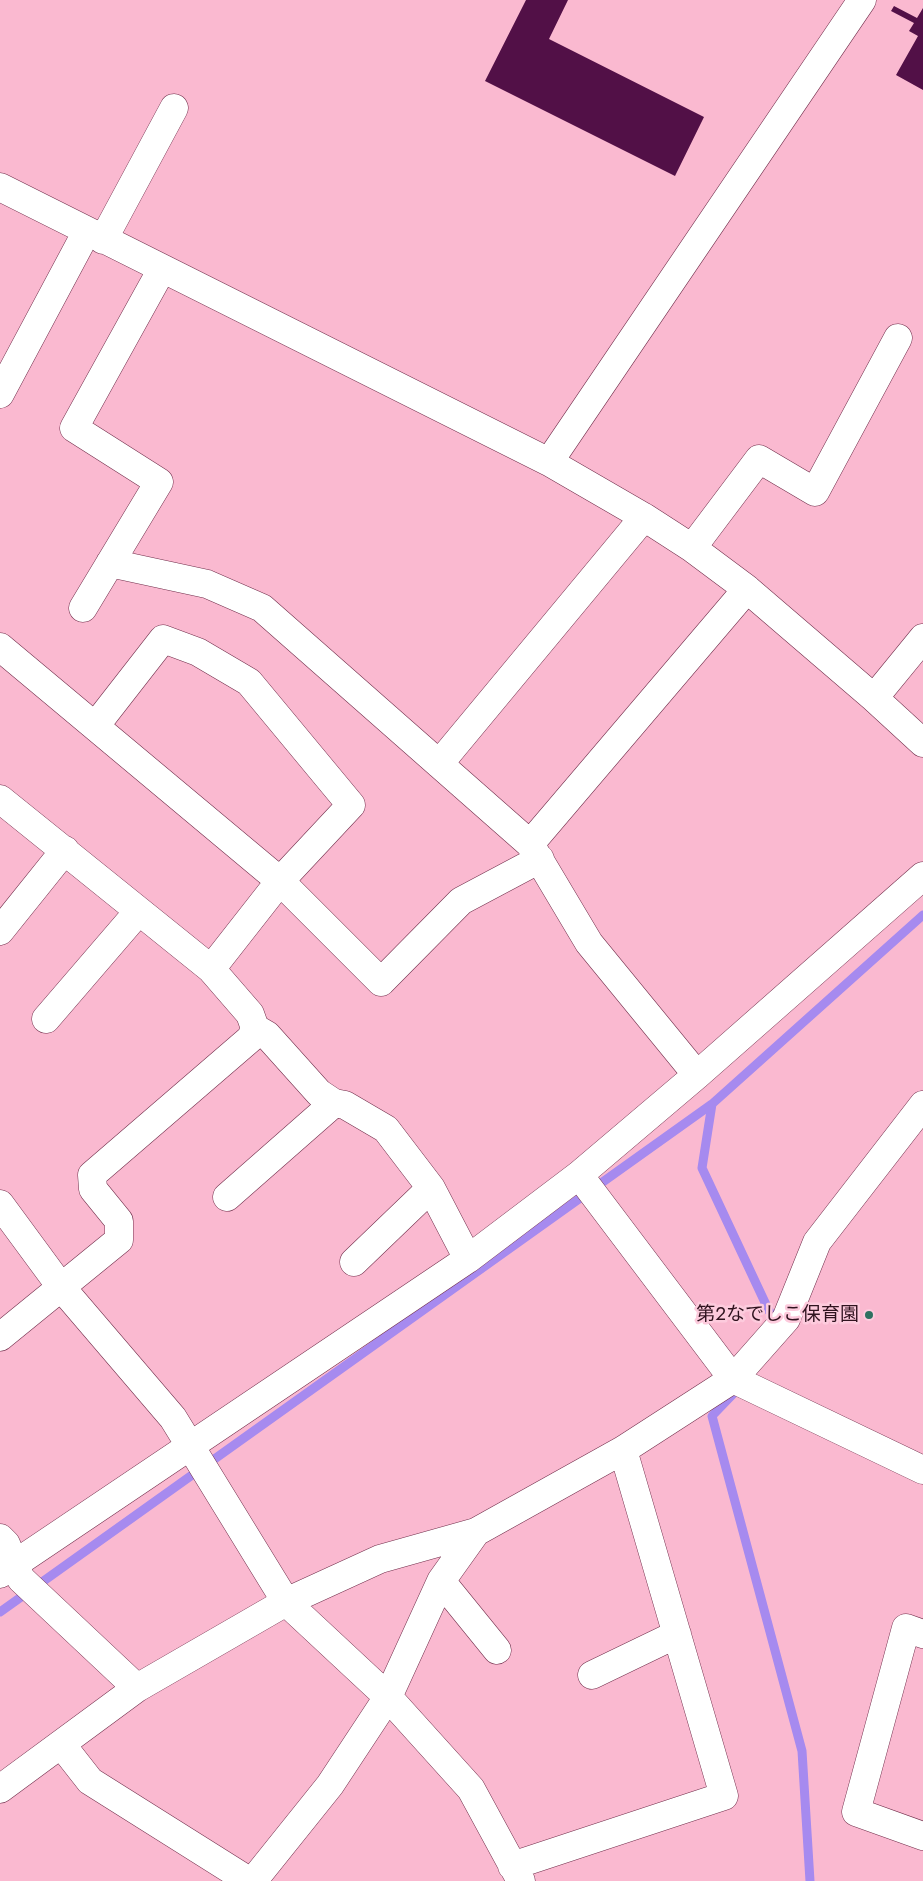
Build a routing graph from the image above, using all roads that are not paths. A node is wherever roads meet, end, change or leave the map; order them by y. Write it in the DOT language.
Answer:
graph roads {
  1 [pos="862,0"];
  2 [pos="174,108"];
  3 [pos="0,188"];
  4 [pos="95,235"];
  5 [pos="162,269"];
  6 [pos="898,338"];
  7 [pos="0,394"];
  8 [pos="549,462"];
  9 [pos="644,517"];
  10 [pos="692,548"];
  11 [pos="110,563"];
  12 [pos="746,589"];
  13 [pos="83,608"];
  14 [pos="923,638"];
  15 [pos="0,647"];
  16 [pos="874,698"];
  17 [pos="96,726"];
  18 [pos="923,743"];
  19 [pos="438,764"];
  20 [pos="0,799"];
  21 [pos="65,850"];
  22 [pos="535,851"];
  23 [pos="923,876"];
  24 [pos="280,881"];
  25 [pos="138,912"];
  26 [pos="0,931"];
  27 [pos="212,969"];
  28 [pos="46,1019"];
  29 [pos="255,1028"];
  30 [pos="697,1075"];
  31 [pos="334,1103"];
  32 [pos="918,1121"];
  33 [pos="580,1176"];
  34 [pos="430,1188"];
  35 [pos="227,1197"];
  36 [pos="0,1204"];
  37 [pos="468,1258"];
  38 [pos="354,1262"];
  39 [pos="61,1287"];
  40 [pos="0,1337"];
  41 [pos="733,1379"];
  42 [pos="191,1448"];
  43 [pos="623,1450"];
  44 [pos="923,1470"];
  45 [pos="476,1532"];
  46 [pos="0,1538"];
  47 [pos="11,1573"];
  48 [pos="441,1581"];
  49 [pos="286,1602"];
  50 [pos="677,1634"];
  51 [pos="923,1634"];
  52 [pos="497,1650"];
  53 [pos="592,1675"];
  54 [pos="137,1688"];
  55 [pos="388,1697"];
  56 [pos="61,1744"];
  57 [pos="0,1789"];
  58 [pos="923,1836"];
  59 [pos="516,1874"];
  60 [pos="259,1878"];
  1 -- 8 [label="street"];
  2 -- 4 [label="street"];
  3 -- 4 [label="street"];
  4 -- 5 [label="street"];
  4 -- 7 [label="street"];
  5 -- 8 [label="street"];
  5 -- 11 [label="street"];
  6 -- 10 [label="street"];
  8 -- 9 [label="street"];
  9 -- 10 [label="street"];
  9 -- 19 [label="street"];
  10 -- 12 [label="street"];
  11 -- 13 [label="street"];
  11 -- 19 [label="street"];
  12 -- 16 [label="street"];
  12 -- 22 [label="street"];
  14 -- 16 [label="street"];
  15 -- 17 [label="street"];
  16 -- 18 [label="street"];
  17 -- 24 [label="street"];
  17 -- 24 [label="street"];
  19 -- 22 [label="street"];
  20 -- 21 [label="street"];
  21 -- 25 [label="street"];
  21 -- 26 [label="street"];
  22 -- 24 [label="street"];
  22 -- 30 [label="street"];
  23 -- 30 [label="street"];
  24 -- 27 [label="street"];
  25 -- 27 [label="street"];
  25 -- 28 [label="street"];
  27 -- 29 [label="street"];
  29 -- 31 [label="street"];
  29 -- 39 [label="street"];
  30 -- 33 [label="street"];
  31 -- 34 [label="street"];
  31 -- 35 [label="street"];
  32 -- 41 [label="street"];
  33 -- 37 [label="street"];
  33 -- 41 [label="street"];
  34 -- 37 [label="street"];
  34 -- 38 [label="street"];
  36 -- 39 [label="street"];
  37 -- 42 [label="street"];
  39 -- 40 [label="street"];
  39 -- 42 [label="street"];
  41 -- 43 [label="street"];
  41 -- 44 [label="street"];
  42 -- 47 [label="street"];
  42 -- 49 [label="street"];
  43 -- 45 [label="street"];
  43 -- 50 [label="street"];
  45 -- 48 [label="street"];
  45 -- 49 [label="street"];
  46 -- 47 [label="street"];
  47 -- 54 [label="street"];
  48 -- 52 [label="street"];
  48 -- 55 [label="street"];
  49 -- 54 [label="street"];
  49 -- 55 [label="street"];
  50 -- 53 [label="street"];
  50 -- 59 [label="street"];
  51 -- 58 [label="street"];
  54 -- 56 [label="street"];
  55 -- 59 [label="street"];
  55 -- 60 [label="street"];
  56 -- 57 [label="street"];
  56 -- 60 [label="street"];
}
